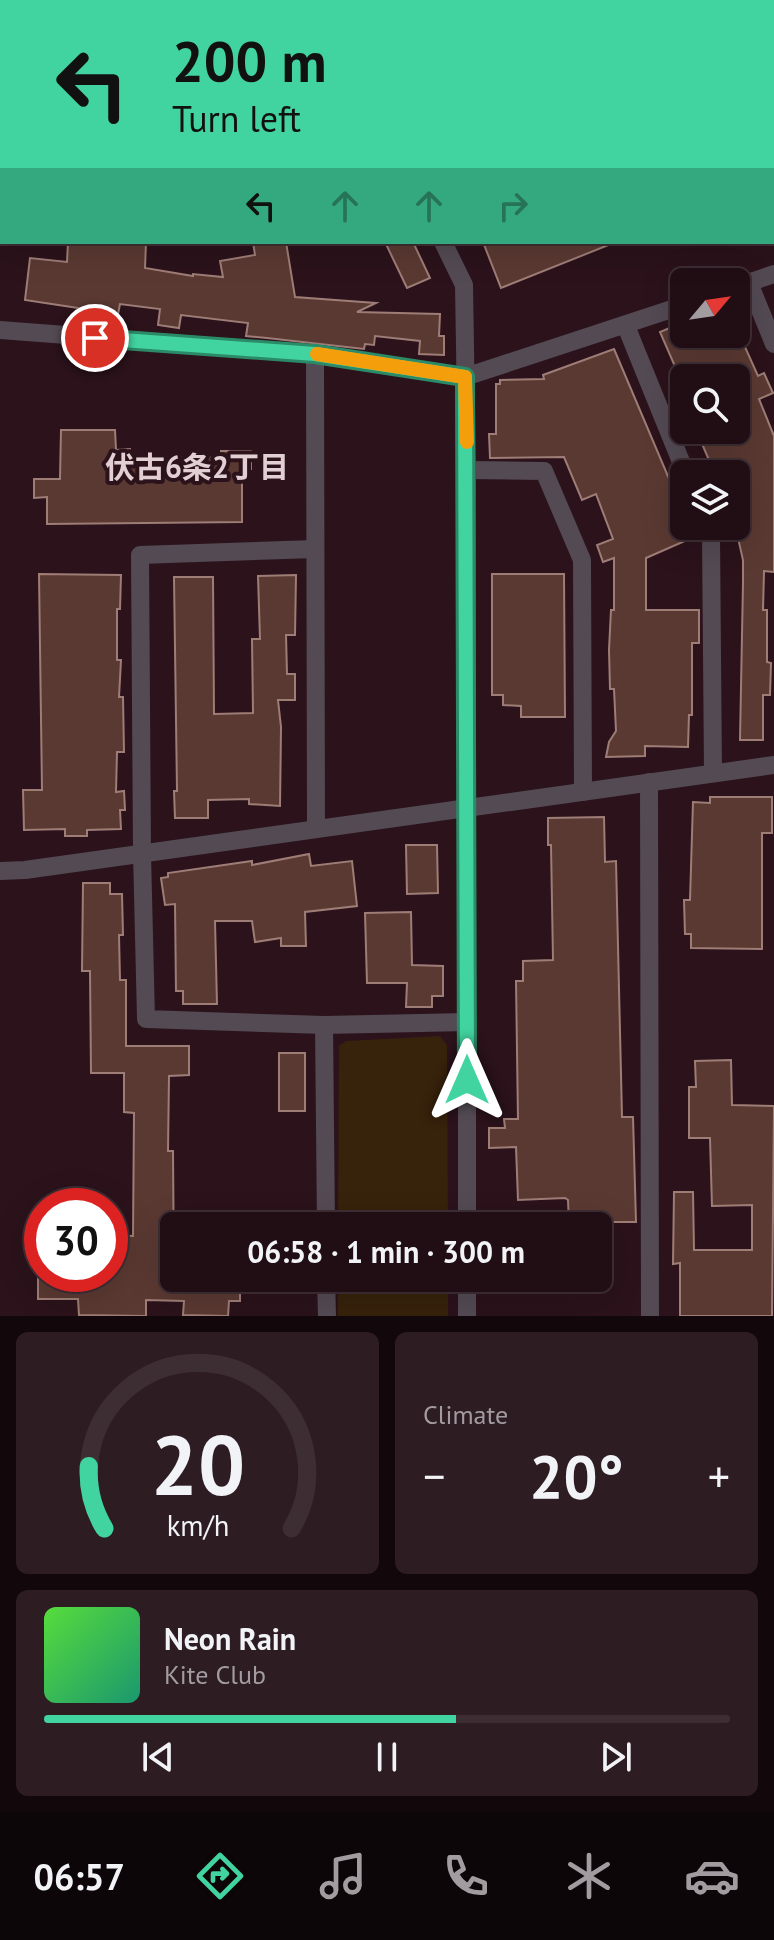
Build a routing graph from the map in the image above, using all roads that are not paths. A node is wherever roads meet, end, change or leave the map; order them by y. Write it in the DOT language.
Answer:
graph roads {
  1 [pos="444,244"];
  2 [pos="774,274"];
  3 [pos="750,282"];
  4 [pos="750,300"];
  5 [pos="670,310"];
  6 [pos="626,326"];
  7 [pos="0,330"];
  8 [pos="774,344"];
  9 [pos="315,354"];
  10 [pos="465,377"];
  11 [pos="680,460"];
  12 [pos="467,470"];
  13 [pos="711,540"];
  14 [pos="315,549"];
  15 [pos="774,765"];
  16 [pos="713,773"];
  17 [pos="649,782"];
  18 [pos="583,792"];
  19 [pos="468,808"];
  20 [pos="316,828"];
  21 [pos="142,853"];
  22 [pos="0,871"];
  23 [pos="467,1022"];
  24 [pos="324,1025"];
  25 [pos="326,1212"];
  26 [pos="467,1212"];
  27 [pos="326,1292"];
  28 [pos="467,1292"];
  29 [pos="327,1316"];
  30 [pos="467,1316"];
  31 [pos="650,1316"];
  1 -- 10 [label="street"];
  2 -- 3 [label="street"];
  4 -- 8 [label="street"];
  5 -- 6 [label="street"];
  6 -- 10 [label="street"];
  6 -- 11 [label="street"];
  7 -- 9 [label="street"];
  9 -- 10 [label="street"];
  9 -- 14 [label="street"];
  10 -- 12 [label="street"];
  12 -- 18 [label="street"];
  12 -- 19 [label="street"];
  13 -- 16 [label="street"];
  14 -- 20 [label="street"];
  14 -- 21 [label="street"];
  15 -- 16 [label="street"];
  16 -- 17 [label="street"];
  17 -- 18 [label="street"];
  17 -- 31 [label="street"];
  18 -- 19 [label="street"];
  19 -- 20 [label="street"];
  19 -- 23 [label="street"];
  20 -- 21 [label="street"];
  21 -- 22 [label="street"];
  21 -- 24 [label="street"];
  23 -- 24 [label="street"];
  23 -- 26 [label="street"];
  24 -- 25 [label="street"];
  27 -- 29 [label="street"];
  28 -- 30 [label="street"];
}
